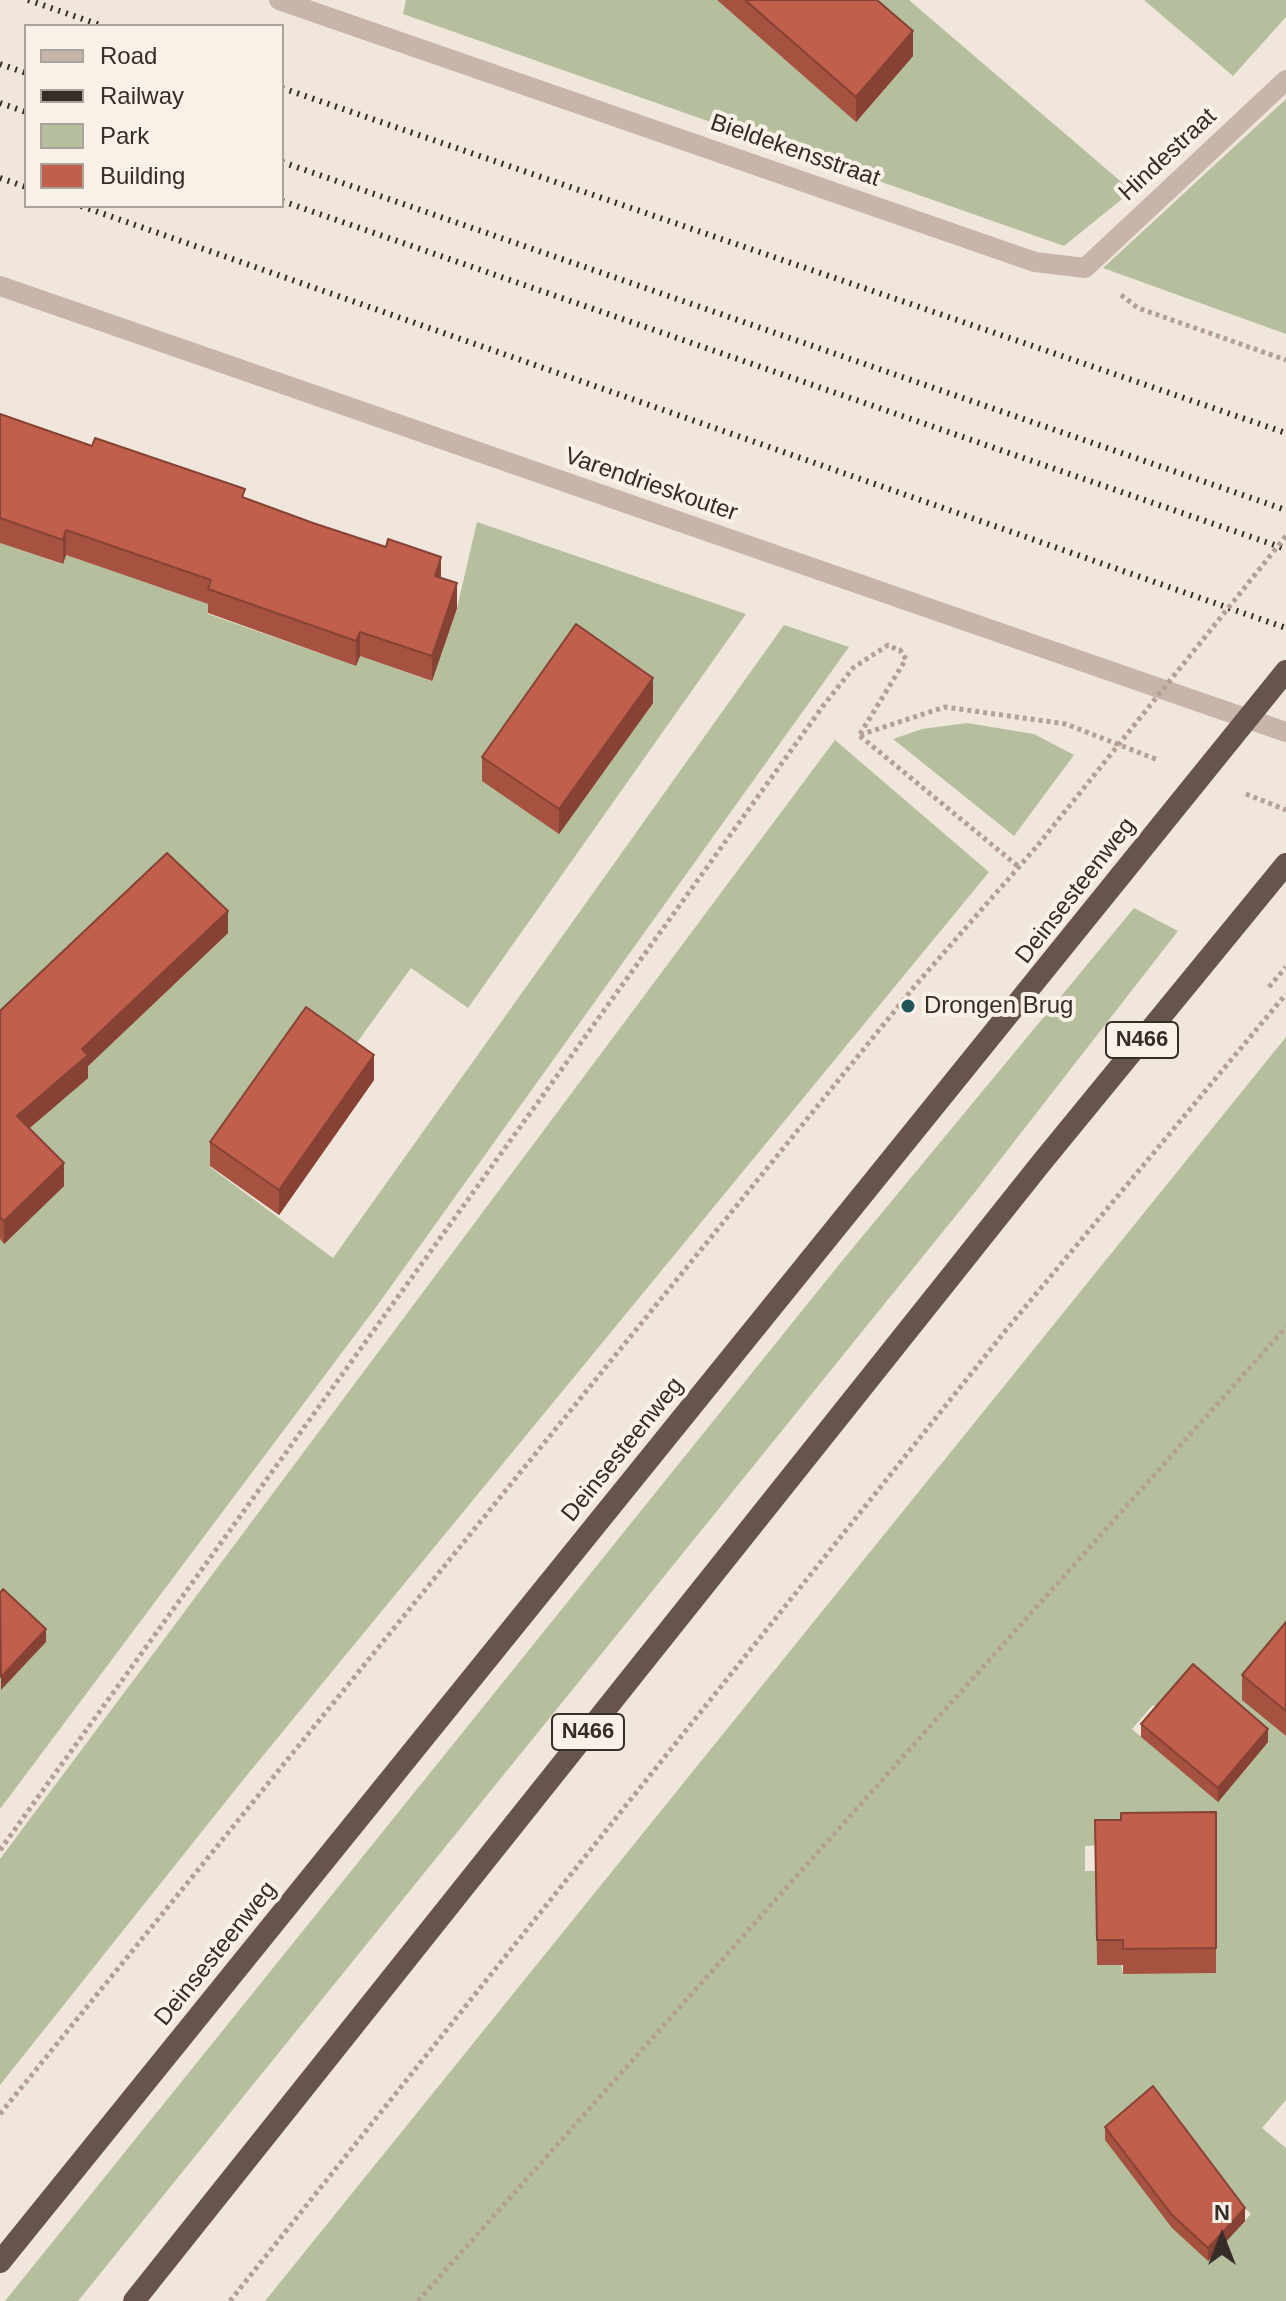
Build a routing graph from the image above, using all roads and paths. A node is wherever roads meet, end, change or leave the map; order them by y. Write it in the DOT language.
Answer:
graph roads {
  1 [pos="279,0"];
  2 [pos="1286,80"];
  3 [pos="1085,268"];
  4 [pos="0,286"];
  5 [pos="1286,360"];
  6 [pos="1286,536"];
  7 [pos="920,606"];
  8 [pos="900,651"];
  9 [pos="1286,671"];
  10 [pos="1286,732"];
  11 [pos="860,735"];
  12 [pos="1169,764"];
  13 [pos="1242,793"];
  14 [pos="1286,810"];
  15 [pos="1286,864"];
  16 [pos="1019,867"];
  17 [pos="1286,967"];
  18 [pos="1269,987"];
  19 [pos="1286,994"];
  20 [pos="1286,1327"];
  21 [pos="0,1850"];
  22 [pos="0,2114"];
  23 [pos="0,2262"];
  24 [pos="134,2301"];
  25 [pos="230,2301"];
  26 [pos="418,2301"];
  1 -- 3 [label="street, Bieldekensstraat"];
  2 -- 3 [label="street, Hindestraat"];
  3 -- 5 [label="path"];
  4 -- 7 [label="street, Varendrieskouter"];
  6 -- 16 [label="path, bridge"];
  7 -- 8 [label="path"];
  7 -- 10 [label="street, Varendrieskouter"];
  8 -- 11 [label="path"];
  8 -- 21 [label="path"];
  9 -- 23 [label="highway, Deinsesteenweg, bridge"];
  11 -- 12 [label="path"];
  11 -- 16 [label="path"];
  13 -- 14 [label="path"];
  15 -- 24 [label="highway, N466"];
  16 -- 22 [label="path"];
  17 -- 18 [label="path"];
  19 -- 25 [label="path"];
  20 -- 26 [label="path"];
}
